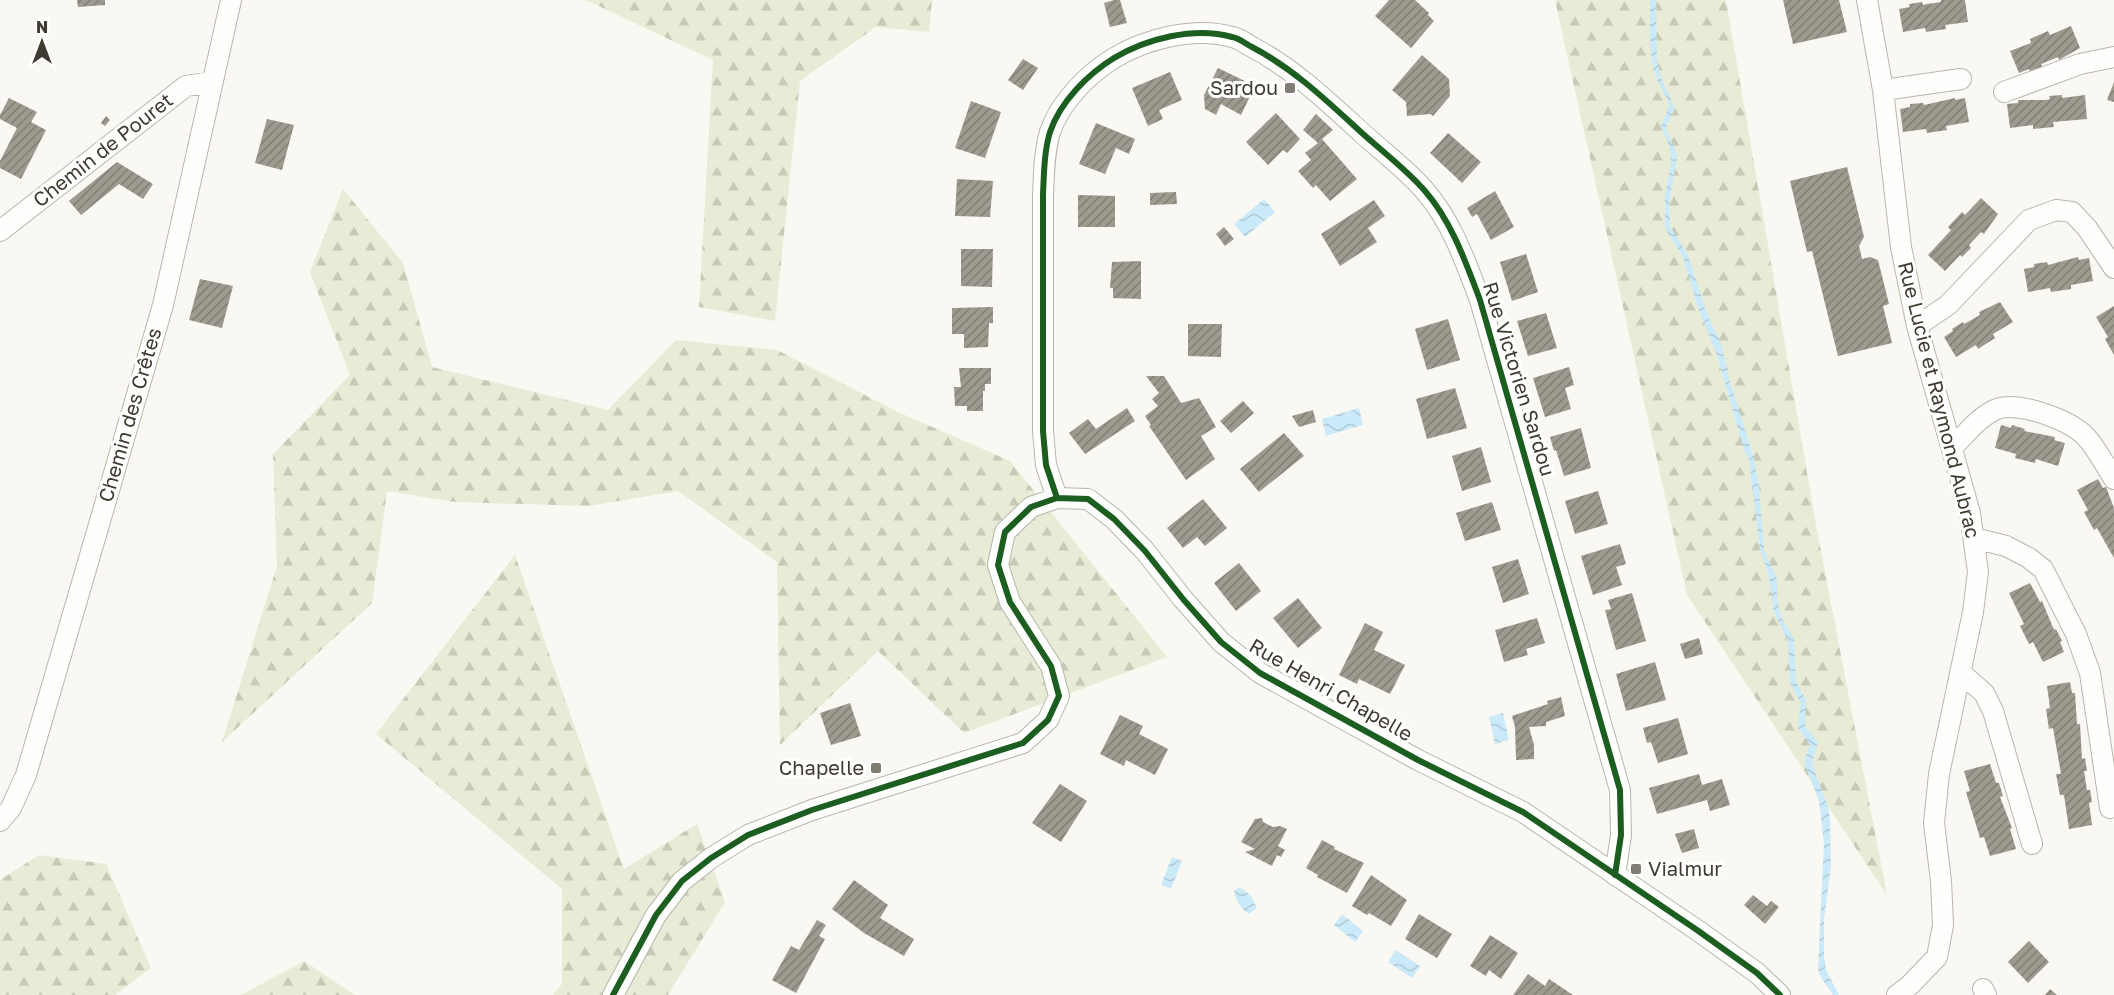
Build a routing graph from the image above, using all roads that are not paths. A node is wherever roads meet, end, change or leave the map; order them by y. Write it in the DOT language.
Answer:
graph roads {
  1 [pos="231,0"];
  2 [pos="1867,0"];
  3 [pos="2114,57"];
  4 [pos="1961,79"];
  5 [pos="212,82"];
  6 [pos="1883,90"];
  7 [pos="2004,92"];
  8 [pos="0,231"];
  9 [pos="2114,268"];
  10 [pos="1917,326"];
  11 [pos="1952,448"];
  12 [pos="2114,479"];
  13 [pos="1057,498"];
  14 [pos="1974,538"];
  15 [pos="1961,673"];
  16 [pos="2110,808"];
  17 [pos="0,821"];
  18 [pos="2032,844"];
  19 [pos="1615,875"];
  20 [pos="613,995"];
  21 [pos="1780,995"];
  22 [pos="1897,995"];
  1 -- 5 [label="street, Chemin des Crêtes"];
  2 -- 6 [label="street, Rue Lucie et Raymond Aubrac"];
  3 -- 7 [label="street"];
  4 -- 6 [label="street"];
  5 -- 8 [label="street, Chemin de Pouret"];
  5 -- 17 [label="street, Chemin des Crêtes"];
  6 -- 10 [label="street, Rue Lucie et Raymond Aubrac"];
  9 -- 10 [label="street"];
  10 -- 11 [label="street, Rue Lucie et Raymond Aubrac"];
  11 -- 12 [label="street"];
  11 -- 14 [label="street, Rue Lucie et Raymond Aubrac"];
  13 -- 19 [label="street, Rue Henri Chapelle"];
  13 -- 19 [label="street, Rue Victorien Sardou"];
  13 -- 20 [label="street, Rue Henri Chapelle"];
  14 -- 15 [label="street, Rue Lucie et Raymond Aubrac"];
  14 -- 16 [label="street"];
  15 -- 18 [label="street"];
  15 -- 22 [label="street, Rue Lucie et Raymond Aubrac"];
  19 -- 21 [label="street, Rue Henri Chapelle"];
}
